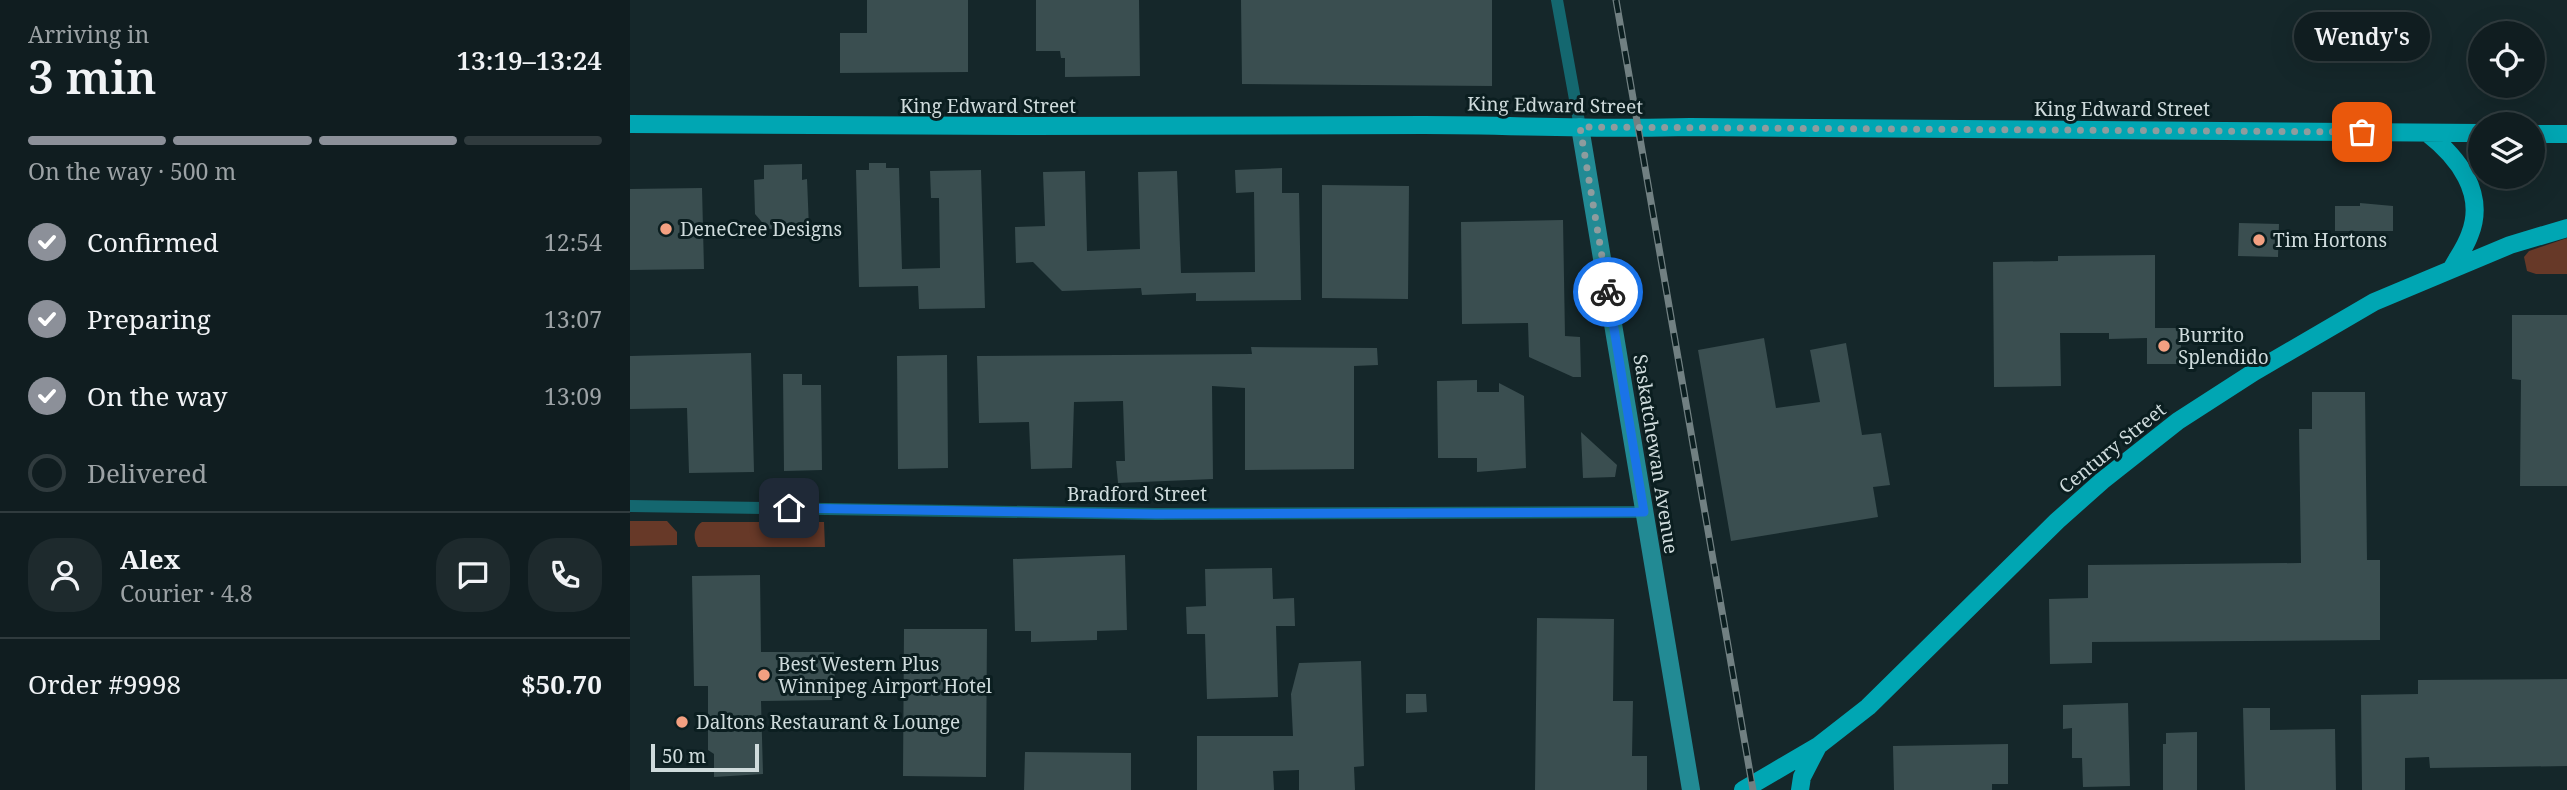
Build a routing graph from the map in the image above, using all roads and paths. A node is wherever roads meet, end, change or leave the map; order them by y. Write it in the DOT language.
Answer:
graph roads {
  1 [pos="1557,0"];
  2 [pos="630,124"];
  3 [pos="1580,127"];
  4 [pos="2427,133"];
  5 [pos="2468,133"];
  6 [pos="2545,134"];
  7 [pos="2567,134"];
  8 [pos="2567,228"];
  9 [pos="2452,268"];
  10 [pos="630,506"];
  11 [pos="1644,512"];
  12 [pos="1818,746"];
  13 [pos="1691,790"];
  14 [pos="1743,790"];
  15 [pos="1800,790"];
  1 -- 3 [label="street, Saskatchewan Avenue"];
  2 -- 3 [label="main road, King Edward Street"];
  3 -- 4 [label="main road, King Edward Street"];
  3 -- 11 [label="street, Saskatchewan Avenue"];
  4 -- 5 [label="main road, King Edward Street"];
  4 -- 9 [label="main road"];
  6 -- 7 [label="main road"];
  8 -- 9 [label="main road, Century Street"];
  9 -- 12 [label="main road, Century Street"];
  10 -- 11 [label="street, Bradford Street"];
  11 -- 13 [label="street, Saskatchewan Avenue"];
  12 -- 14 [label="main road, Century Street"];
  12 -- 15 [label="main road"];
}
